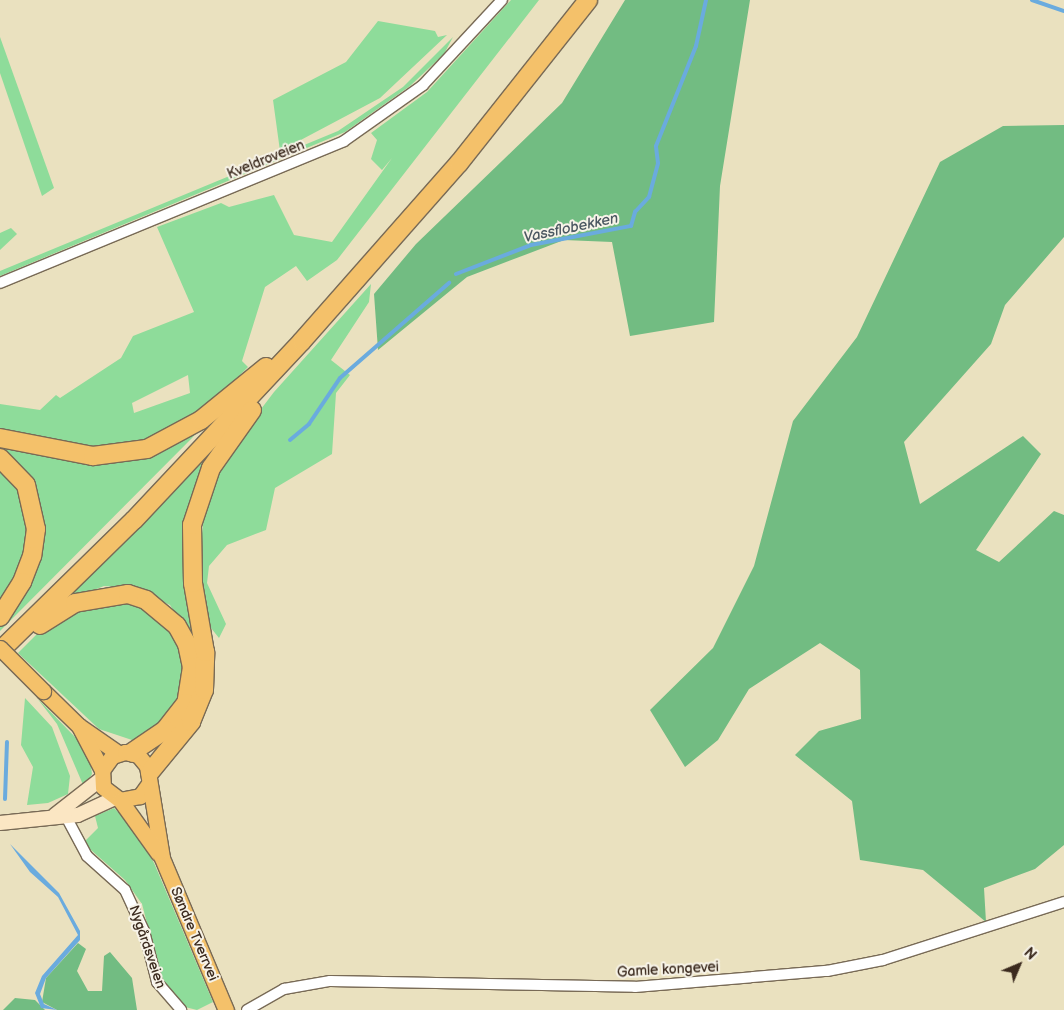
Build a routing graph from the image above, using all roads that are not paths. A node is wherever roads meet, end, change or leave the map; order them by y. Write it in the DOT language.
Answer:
graph roads {
  1 [pos="502,0"];
  2 [pos="578,0"];
  3 [pos="588,0"];
  4 [pos="0,283"];
  5 [pos="302,341"];
  6 [pos="272,361"];
  7 [pos="0,438"];
  8 [pos="0,458"];
  9 [pos="0,616"];
  10 [pos="0,639"];
  11 [pos="0,649"];
  12 [pos="0,656"];
  13 [pos="78,726"];
  14 [pos="125,753"];
  15 [pos="102,774"];
  16 [pos="149,779"];
  17 [pos="118,799"];
  18 [pos="61,814"];
  19 [pos="0,823"];
  20 [pos="162,858"];
  21 [pos="1064,902"];
  22 [pos="181,1010"];
  23 [pos="226,1010"];
  24 [pos="247,1010"];
  1 -- 4 [label="street, Kveldroveien"];
  2 -- 6 [label="highway"];
  3 -- 5 [label="highway"];
  5 -- 11 [label="highway"];
  5 -- 16 [label="highway"];
  6 -- 7 [label="highway"];
  6 -- 10 [label="highway"];
  8 -- 9 [label="highway"];
  11 -- 13 [label="main road, bridge"];
  12 -- 14 [label="highway"];
  13 -- 14 [label="main road"];
  13 -- 15 [label="main road"];
  14 -- 15 [label="main road"];
  14 -- 16 [label="main road"];
  15 -- 17 [label="main road"];
  15 -- 18 [label="street"];
  16 -- 17 [label="main road"];
  16 -- 20 [label="main road"];
  17 -- 18 [label="street"];
  17 -- 20 [label="main road"];
  18 -- 19 [label="street"];
  18 -- 22 [label="street, Nygårdsveien"];
  20 -- 23 [label="main road, Søndre Tverrvei"];
  21 -- 24 [label="street, Gamle kongevei"];
}
